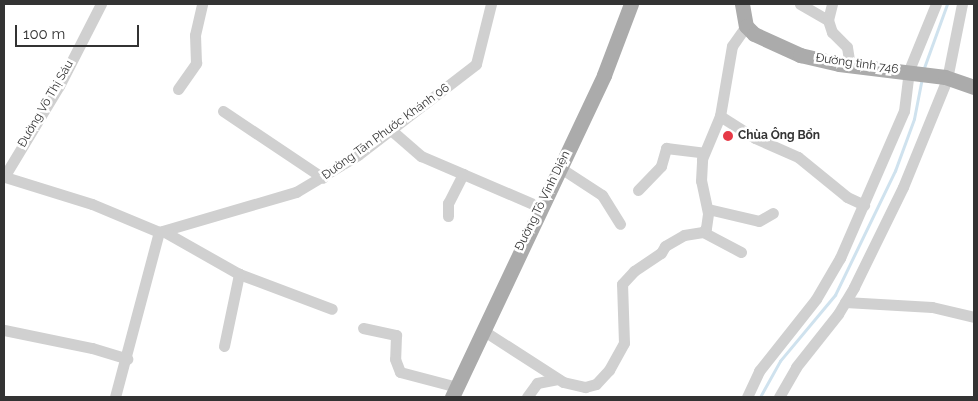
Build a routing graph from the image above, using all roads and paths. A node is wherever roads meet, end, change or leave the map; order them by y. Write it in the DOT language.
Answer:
graph roads {
  1 [pos="102,4"];
  2 [pos="202,4"];
  3 [pos="491,4"];
  4 [pos="630,4"];
  5 [pos="742,4"];
  6 [pos="800,4"];
  7 [pos="832,4"];
  8 [pos="936,4"];
  9 [pos="962,4"];
  10 [pos="828,20"];
  11 [pos="746,26"];
  12 [pos="850,65"];
  13 [pos="909,71"];
  14 [pos="948,78"];
  15 [pos="974,79"];
  16 [pos="974,86"];
  17 [pos="178,89"];
  18 [pos="223,111"];
  19 [pos="720,116"];
  20 [pos="391,130"];
  21 [pos="704,153"];
  22 [pos="559,167"];
  23 [pos="463,174"];
  24 [pos="4,177"];
  25 [pos="323,178"];
  26 [pos="638,190"];
  27 [pos="864,205"];
  28 [pos="540,207"];
  29 [pos="708,209"];
  30 [pos="773,213"];
  31 [pos="448,216"];
  32 [pos="620,224"];
  33 [pos="161,231"];
  34 [pos="703,232"];
  35 [pos="742,252"];
  36 [pos="239,274"];
  37 [pos="845,302"];
  38 [pos="332,310"];
  39 [pos="974,316"];
  40 [pos="363,328"];
  41 [pos="4,330"];
  42 [pos="484,331"];
  43 [pos="224,346"];
  44 [pos="127,359"];
  45 [pos="558,379"];
  46 [pos="454,392"];
  47 [pos="581,392"];
  48 [pos="115,397"];
  49 [pos="527,397"];
  50 [pos="747,397"];
  51 [pos="779,397"];
  1 -- 24 [label="street, Đường Võ Thị Sáu"];
  2 -- 17 [label="street"];
  3 -- 20 [label="street, Đường Tân Phước Khánh 06"];
  4 -- 22 [label="main road, Đường Tô Vĩnh Diện"];
  5 -- 11 [label="main road"];
  6 -- 10 [label="street"];
  7 -- 10 [label="street"];
  8 -- 13 [label="street"];
  9 -- 14 [label="street"];
  10 -- 12 [label="street"];
  11 -- 12 [label="main road, Đường tỉnh 746"];
  11 -- 19 [label="street"];
  12 -- 13 [label="main road, Đường tỉnh 746"];
  13 -- 14 [label="main road, Đường tỉnh 746"];
  13 -- 27 [label="street"];
  14 -- 15 [label="main road"];
  14 -- 16 [label="main road"];
  14 -- 37 [label="street"];
  18 -- 25 [label="street"];
  19 -- 21 [label="street"];
  19 -- 27 [label="street"];
  20 -- 23 [label="street"];
  20 -- 25 [label="street, Đường Tân Phước Khánh 06"];
  21 -- 26 [label="street"];
  21 -- 29 [label="street"];
  22 -- 28 [label="main road, Đường Tô Vĩnh Diện"];
  22 -- 32 [label="street"];
  23 -- 28 [label="street"];
  23 -- 31 [label="street"];
  24 -- 33 [label="street"];
  25 -- 33 [label="street, Đường Tân Phước Khánh 06"];
  27 -- 50 [label="street"];
  28 -- 42 [label="main road, Đường Tô Vĩnh Diện"];
  29 -- 30 [label="street"];
  29 -- 34 [label="street"];
  33 -- 36 [label="street"];
  33 -- 44 [label="street"];
  34 -- 35 [label="street"];
  34 -- 47 [label="street"];
  36 -- 38 [label="street"];
  36 -- 43 [label="street"];
  37 -- 39 [label="street"];
  37 -- 51 [label="street"];
  40 -- 46 [label="street"];
  41 -- 44 [label="street"];
  42 -- 45 [label="street"];
  42 -- 46 [label="main road, Đường Tô Vĩnh Diện"];
  44 -- 48 [label="street"];
  45 -- 47 [label="street"];
  45 -- 49 [label="street"];
}
